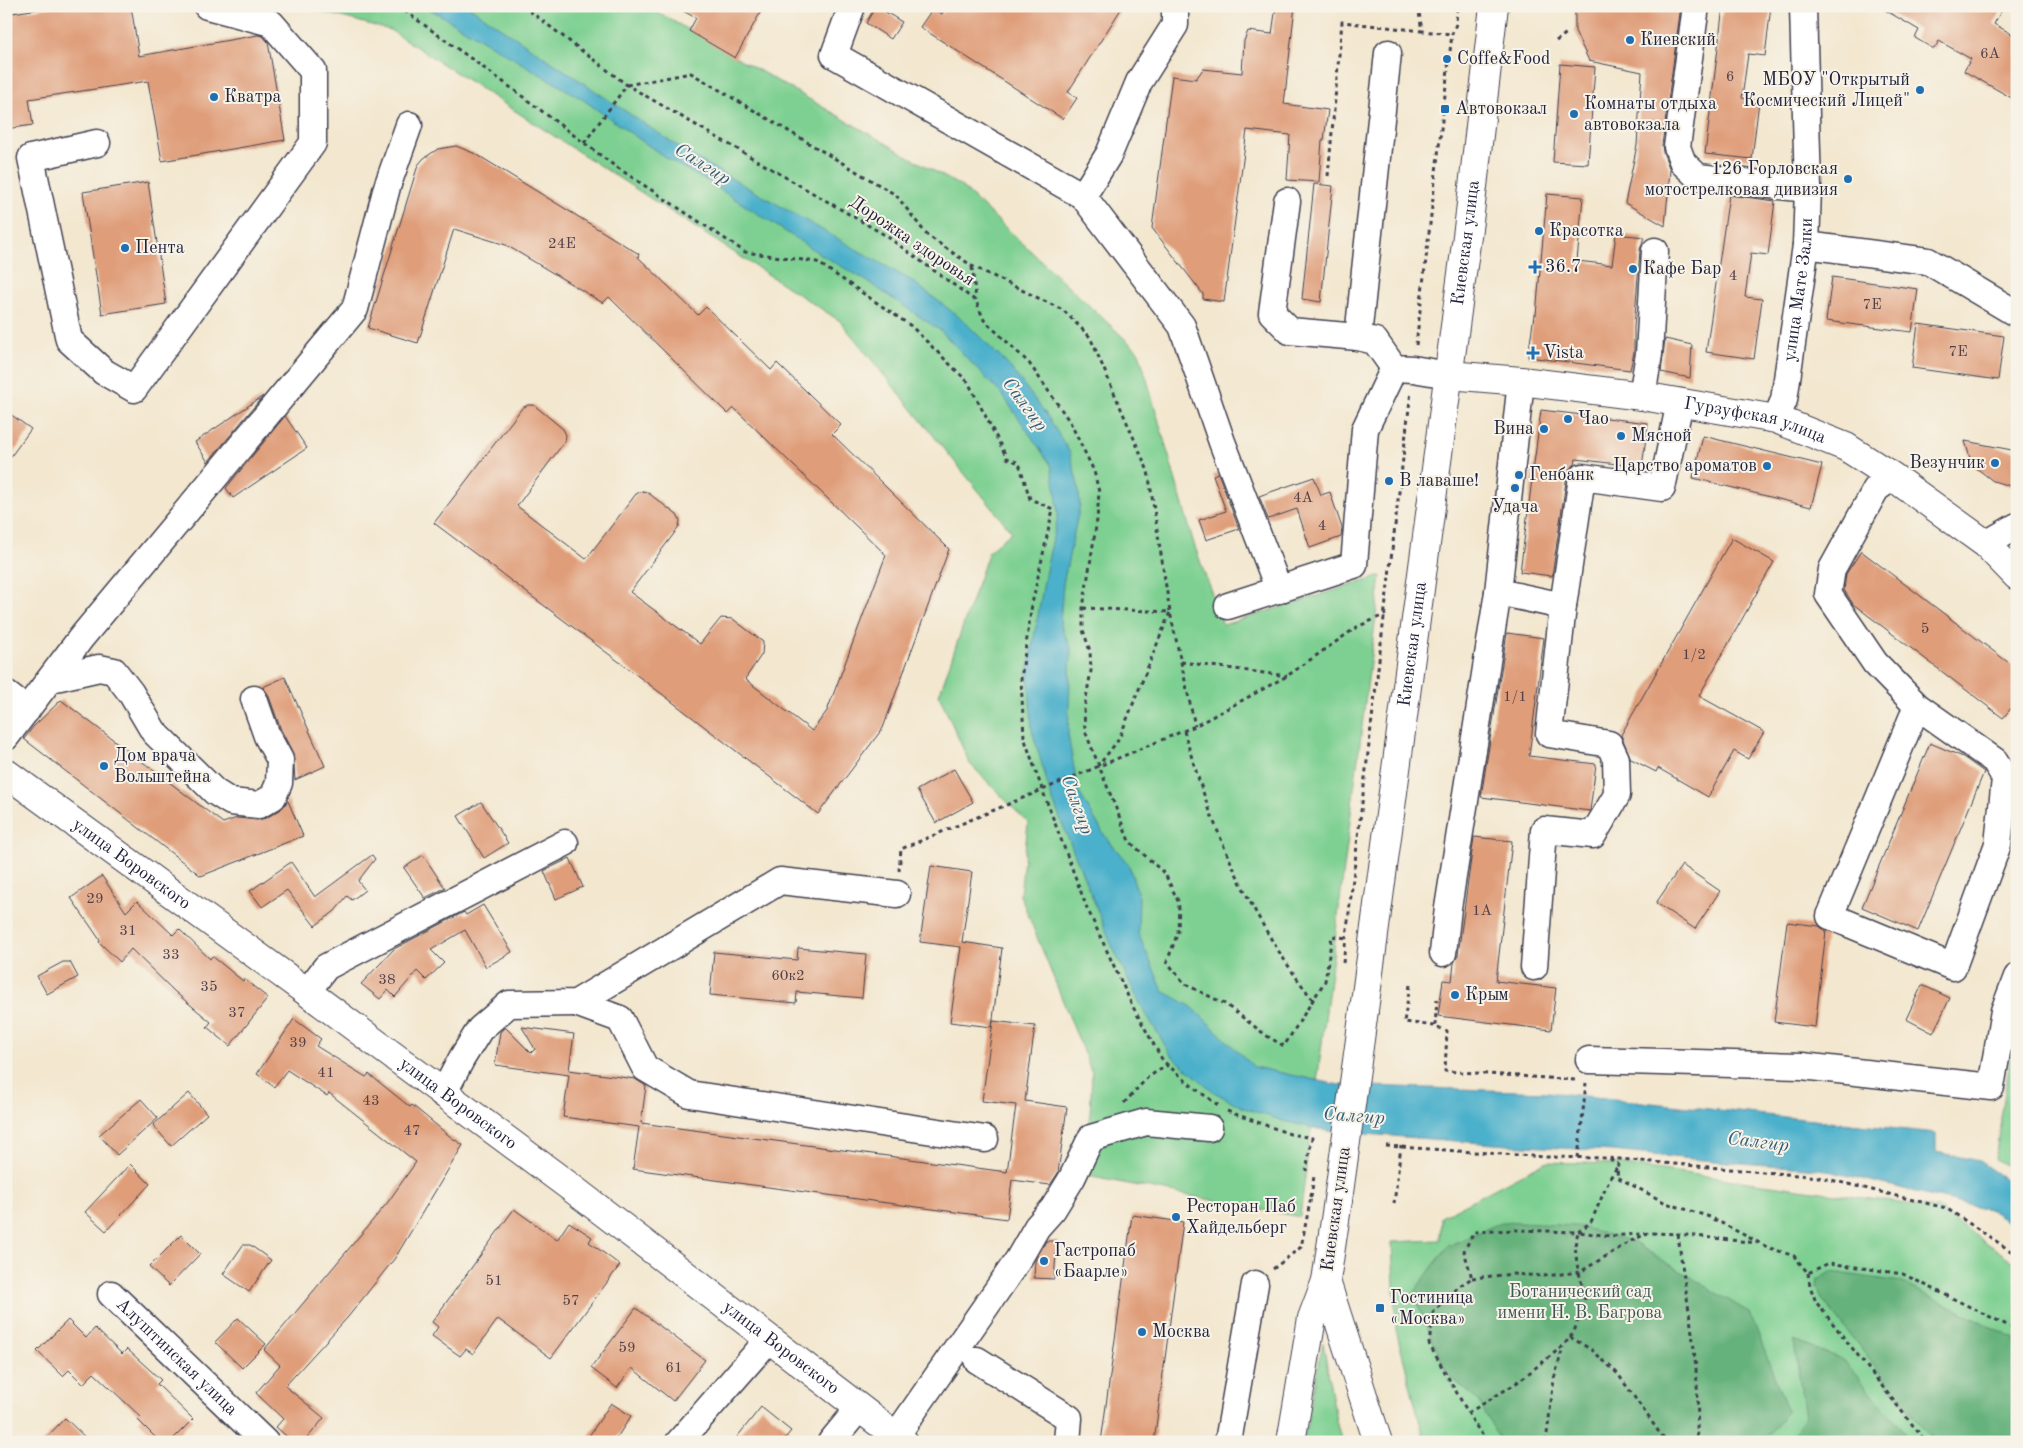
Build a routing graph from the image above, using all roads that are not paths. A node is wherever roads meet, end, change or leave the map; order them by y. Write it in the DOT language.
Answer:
graph roads {
  1 [pos="207,6"];
  2 [pos="852,6"];
  3 [pos="1175,6"];
  4 [pos="1494,6"];
  5 [pos="1696,6"];
  6 [pos="1803,6"];
  7 [pos="1388,53"];
  8 [pos="409,125"];
  9 [pos="97,143"];
  10 [pos="1808,189"];
  11 [pos="1083,196"];
  12 [pos="1287,201"];
  13 [pos="1806,245"];
  14 [pos="1655,251"];
  15 [pos="2017,314"];
  16 [pos="1358,337"];
  17 [pos="1404,368"];
  18 [pos="1449,375"];
  19 [pos="1520,381"];
  20 [pos="1642,396"];
  21 [pos="1680,402"];
  22 [pos="1776,419"];
  23 [pos="1893,476"];
  24 [pos="2017,526"];
  25 [pos="1986,544"];
  26 [pos="2017,576"];
  27 [pos="1279,590"];
  28 [pos="1498,592"];
  29 [pos="1228,606"];
  30 [pos="1563,606"];
  31 [pos="50,679"];
  32 [pos="6,694"];
  33 [pos="254,699"];
  34 [pos="1917,706"];
  35 [pos="27,710"];
  36 [pos="6,737"];
  37 [pos="6,773"];
  38 [pos="565,843"];
  39 [pos="896,894"];
  40 [pos="1443,954"];
  41 [pos="1534,967"];
  42 [pos="2017,977"];
  43 [pos="307,992"];
  44 [pos="576,1003"];
  45 [pos="1588,1070"];
  46 [pos="443,1094"];
  47 [pos="1209,1128"];
  48 [pos="985,1139"];
  49 [pos="1326,1281"];
  50 [pos="1255,1284"];
  51 [pos="111,1294"];
  52 [pos="769,1339"];
  53 [pos="977,1360"];
  54 [pos="859,1408"];
  55 [pos="900,1439"];
  56 [pos="265,1442"];
  57 [pos="678,1442"];
  58 [pos="831,1442"];
  59 [pos="1067,1442"];
  60 [pos="1228,1442"];
  61 [pos="1291,1442"];
  62 [pos="1378,1442"];
  1 -- 9 [label="street"];
  2 -- 11 [label="street"];
  3 -- 11 [label="street"];
  4 -- 18 [label="main road, Киевская улица"];
  5 -- 10 [label="street"];
  6 -- 10 [label="street, улица Мате Залки"];
  7 -- 16 [label="street"];
  8 -- 31 [label="street"];
  10 -- 13 [label="street, улица Мате Залки"];
  11 -- 27 [label="street"];
  12 -- 16 [label="street"];
  13 -- 15 [label="street"];
  13 -- 22 [label="street, улица Мате Залки"];
  14 -- 20 [label="street"];
  16 -- 17 [label="street"];
  17 -- 18 [label="street"];
  17 -- 27 [label="street"];
  18 -- 19 [label="main road, Гурзуфская улица"];
  18 -- 49 [label="main road, Киевская улица, bridge"];
  19 -- 20 [label="main road, Гурзуфская улица"];
  19 -- 28 [label="street"];
  20 -- 21 [label="main road, Гурзуфская улица"];
  21 -- 22 [label="main road, Гурзуфская улица"];
  21 -- 30 [label="street"];
  22 -- 23 [label="main road, Гурзуфская улица"];
  23 -- 25 [label="main road, Гурзуфская улица"];
  23 -- 34 [label="street"];
  24 -- 25 [label="street"];
  25 -- 26 [label="main road, Гурзуфская улица"];
  27 -- 29 [label="street"];
  28 -- 30 [label="street"];
  28 -- 40 [label="street"];
  30 -- 41 [label="street"];
  31 -- 33 [label="street"];
  31 -- 35 [label="street"];
  32 -- 35 [label="street"];
  34 -- 34 [label="street"];
  35 -- 36 [label="street"];
  37 -- 43 [label="main road, улица Воровского"];
  38 -- 43 [label="street"];
  39 -- 44 [label="street"];
  42 -- 45 [label="street"];
  43 -- 46 [label="main road, улица Воровского"];
  44 -- 46 [label="street"];
  44 -- 48 [label="street"];
  46 -- 52 [label="main road, улица Воровского"];
  47 -- 55 [label="street"];
  49 -- 61 [label="main road, Киевская улица"];
  49 -- 62 [label="main road, Киевская улица"];
  50 -- 60 [label="street"];
  51 -- 56 [label="street, Алуштинская улица"];
  52 -- 54 [label="main road, улица Воровского"];
  52 -- 57 [label="street"];
  53 -- 59 [label="street"];
  54 -- 55 [label="main road, улица Воровского"];
  54 -- 58 [label="street"];
}
